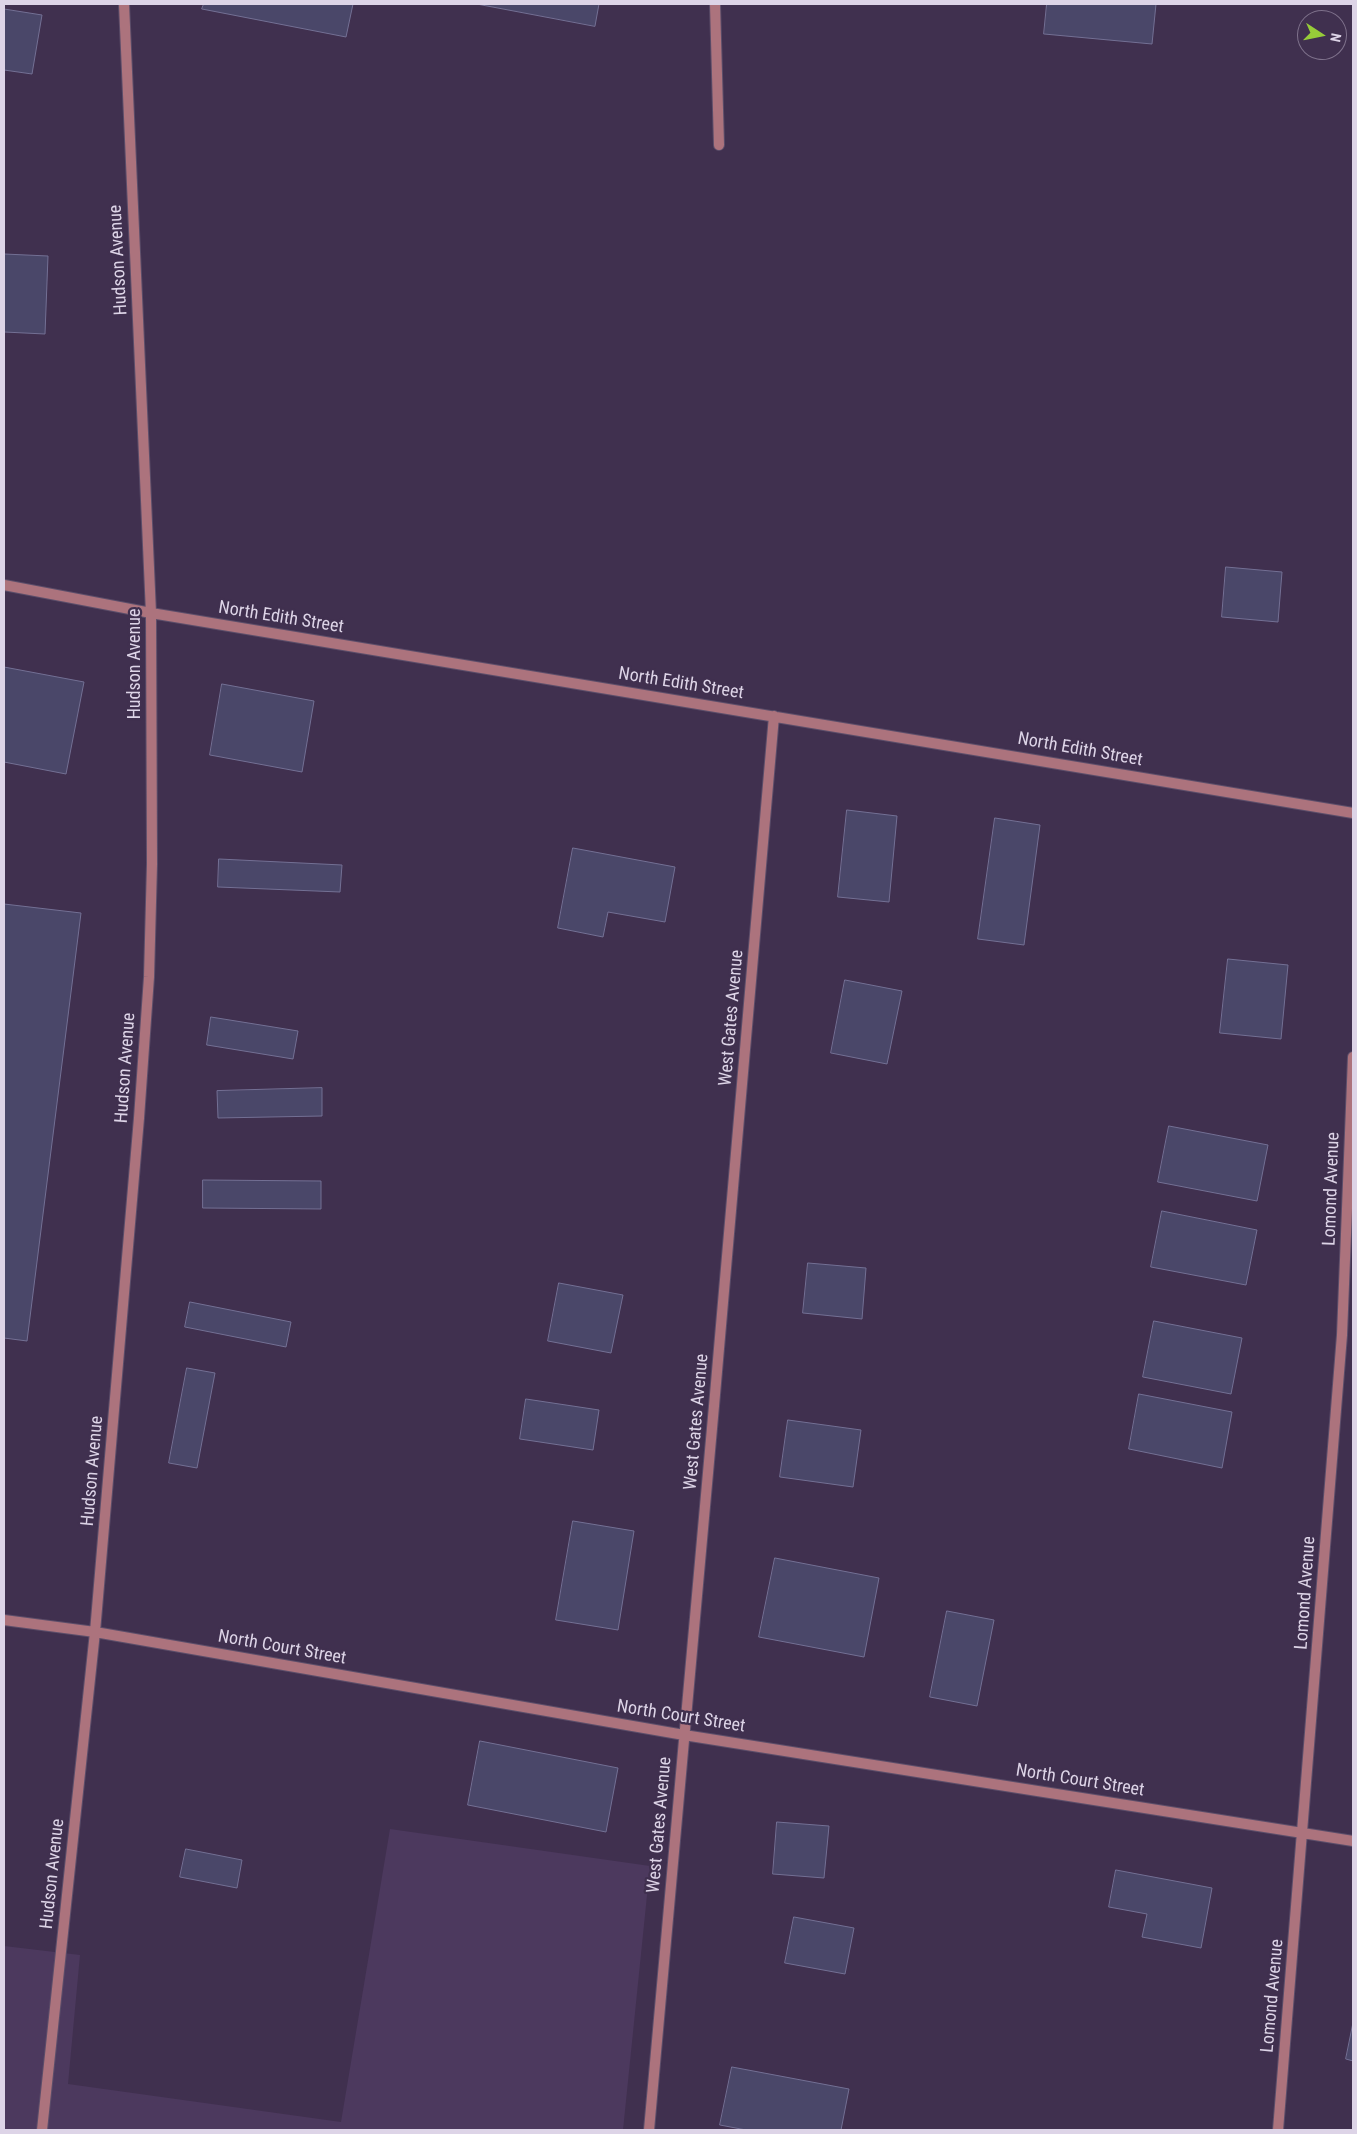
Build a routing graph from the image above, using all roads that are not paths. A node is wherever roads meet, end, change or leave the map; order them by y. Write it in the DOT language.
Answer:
graph roads {
  1 [pos="124,4"];
  2 [pos="715,4"];
  3 [pos="719,145"];
  4 [pos="4,585"];
  5 [pos="151,613"];
  6 [pos="774,716"];
  7 [pos="1353,813"];
  8 [pos="1353,1057"];
  9 [pos="4,1620"];
  10 [pos="96,1632"];
  11 [pos="684,1735"];
  12 [pos="1303,1832"];
  13 [pos="1353,1841"];
  14 [pos="42,2130"];
  15 [pos="649,2130"];
  16 [pos="1278,2130"];
  1 -- 5 [label="street, Hudson Avenue"];
  2 -- 3 [label="street"];
  4 -- 5 [label="street, North Edith Street"];
  5 -- 6 [label="street, North Edith Street"];
  5 -- 10 [label="street, Hudson Avenue"];
  6 -- 7 [label="street, North Edith Street"];
  6 -- 11 [label="street, West Gates Avenue"];
  8 -- 12 [label="street, Lomond Avenue"];
  9 -- 10 [label="street, North Court Street"];
  10 -- 11 [label="street, North Court Street"];
  10 -- 14 [label="street, Hudson Avenue"];
  11 -- 12 [label="street, North Court Street"];
  11 -- 15 [label="street, West Gates Avenue"];
  12 -- 13 [label="street, North Court Street"];
  12 -- 16 [label="street, Lomond Avenue"];
}
